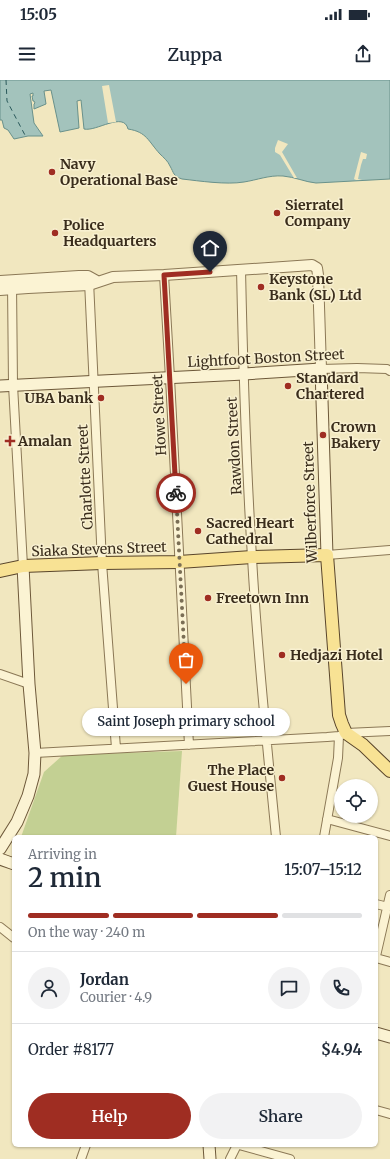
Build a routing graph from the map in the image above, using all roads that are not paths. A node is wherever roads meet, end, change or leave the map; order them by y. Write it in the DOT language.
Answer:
graph roads {
  1 [pos="241,269"];
  2 [pos="164,275"];
  3 [pos="92,281"];
  4 [pos="0,282"];
  5 [pos="12,285"];
  6 [pos="0,290"];
  7 [pos="321,370"];
  8 [pos="390,371"];
  9 [pos="244,374"];
  10 [pos="170,378"];
  11 [pos="93,382"];
  12 [pos="13,385"];
  13 [pos="0,386"];
  14 [pos="390,550"];
  15 [pos="327,555"];
  16 [pos="252,557"];
  17 [pos="179,562"];
  18 [pos="102,563"];
  19 [pos="23,566"];
  20 [pos="0,570"];
  21 [pos="0,674"];
  22 [pos="28,684"];
  23 [pos="390,731"];
  24 [pos="342,734"];
  25 [pos="266,740"];
  26 [pos="189,745"];
  27 [pos="116,748"];
  28 [pos="35,753"];
  29 [pos="390,771"];
  30 [pos="328,819"];
  31 [pos="276,835"];
  32 [pos="324,835"];
  33 [pos="390,836"];
  34 [pos="0,849"];
  35 [pos="0,859"];
  36 [pos="12,863"];
  37 [pos="390,895"];
  38 [pos="378,904"];
  39 [pos="388,907"];
  40 [pos="0,927"];
  41 [pos="12,936"];
  42 [pos="378,949"];
  43 [pos="378,958"];
  44 [pos="390,962"];
  45 [pos="378,1034"];
  46 [pos="390,1037"];
  47 [pos="378,1111"];
  48 [pos="390,1114"];
  49 [pos="85,1147"];
  50 [pos="209,1147"];
  51 [pos="237,1147"];
  52 [pos="245,1147"];
  53 [pos="81,1159"];
  54 [pos="210,1159"];
  55 [pos="230,1159"];
  56 [pos="290,1159"];
  1 -- 2 [label="street"];
  1 -- 7 [label="street, Wilberforce Street"];
  1 -- 9 [label="street, Rawdon Street"];
  2 -- 3 [label="street"];
  2 -- 10 [label="street, Howe Street"];
  3 -- 5 [label="street"];
  3 -- 11 [label="street, Charlotte Street"];
  4 -- 5 [label="street"];
  5 -- 6 [label="street"];
  5 -- 12 [label="street"];
  7 -- 8 [label="street, Lightfoot Boston Street"];
  7 -- 9 [label="main road, Lightfoot Boston Street"];
  7 -- 15 [label="main road, Wilberforce Street"];
  9 -- 10 [label="main road, Lightfoot Boston Street"];
  9 -- 16 [label="street, Rawdon Street"];
  10 -- 11 [label="main road, Lightfoot Boston Street"];
  10 -- 17 [label="street, Howe Street"];
  11 -- 12 [label="main road, Lightfoot Boston Street"];
  11 -- 18 [label="street, Charlotte Street"];
  12 -- 13 [label="main road, Lightfoot Boston Street"];
  12 -- 19 [label="street"];
  14 -- 15 [label="street, Siaka Stevens Street"];
  15 -- 16 [label="main road, Siaka Stevens Street"];
  15 -- 24 [label="main road, Wilberforce Street"];
  16 -- 17 [label="main road, Siaka Stevens Street"];
  16 -- 25 [label="street, Rawdon Street"];
  17 -- 18 [label="main road, Siaka Stevens Street"];
  17 -- 26 [label="street, Howe Street"];
  18 -- 19 [label="main road, Siaka Stevens Street"];
  18 -- 27 [label="street, Charlotte Street"];
  19 -- 20 [label="main road, Siaka Stevens Street"];
  19 -- 22 [label="main road"];
  21 -- 22 [label="street"];
  22 -- 28 [label="main road"];
  23 -- 24 [label="street"];
  24 -- 25 [label="street"];
  24 -- 29 [label="main road"];
  24 -- 30 [label="street"];
  25 -- 26 [label="street"];
  25 -- 31 [label="street, Rawdon Street"];
  26 -- 27 [label="street"];
  27 -- 28 [label="street"];
  28 -- 34 [label="main road"];
  30 -- 32 [label="street"];
  30 -- 33 [label="street"];
  35 -- 36 [label="main road"];
  37 -- 39 [label="street"];
  38 -- 39 [label="street"];
  39 -- 42 [label="street"];
  40 -- 41 [label="street"];
  43 -- 44 [label="street"];
  45 -- 46 [label="main road"];
  47 -- 48 [label="street"];
  49 -- 53 [label="street"];
  50 -- 54 [label="main road"];
  51 -- 55 [label="street"];
  52 -- 56 [label="street"];
}
